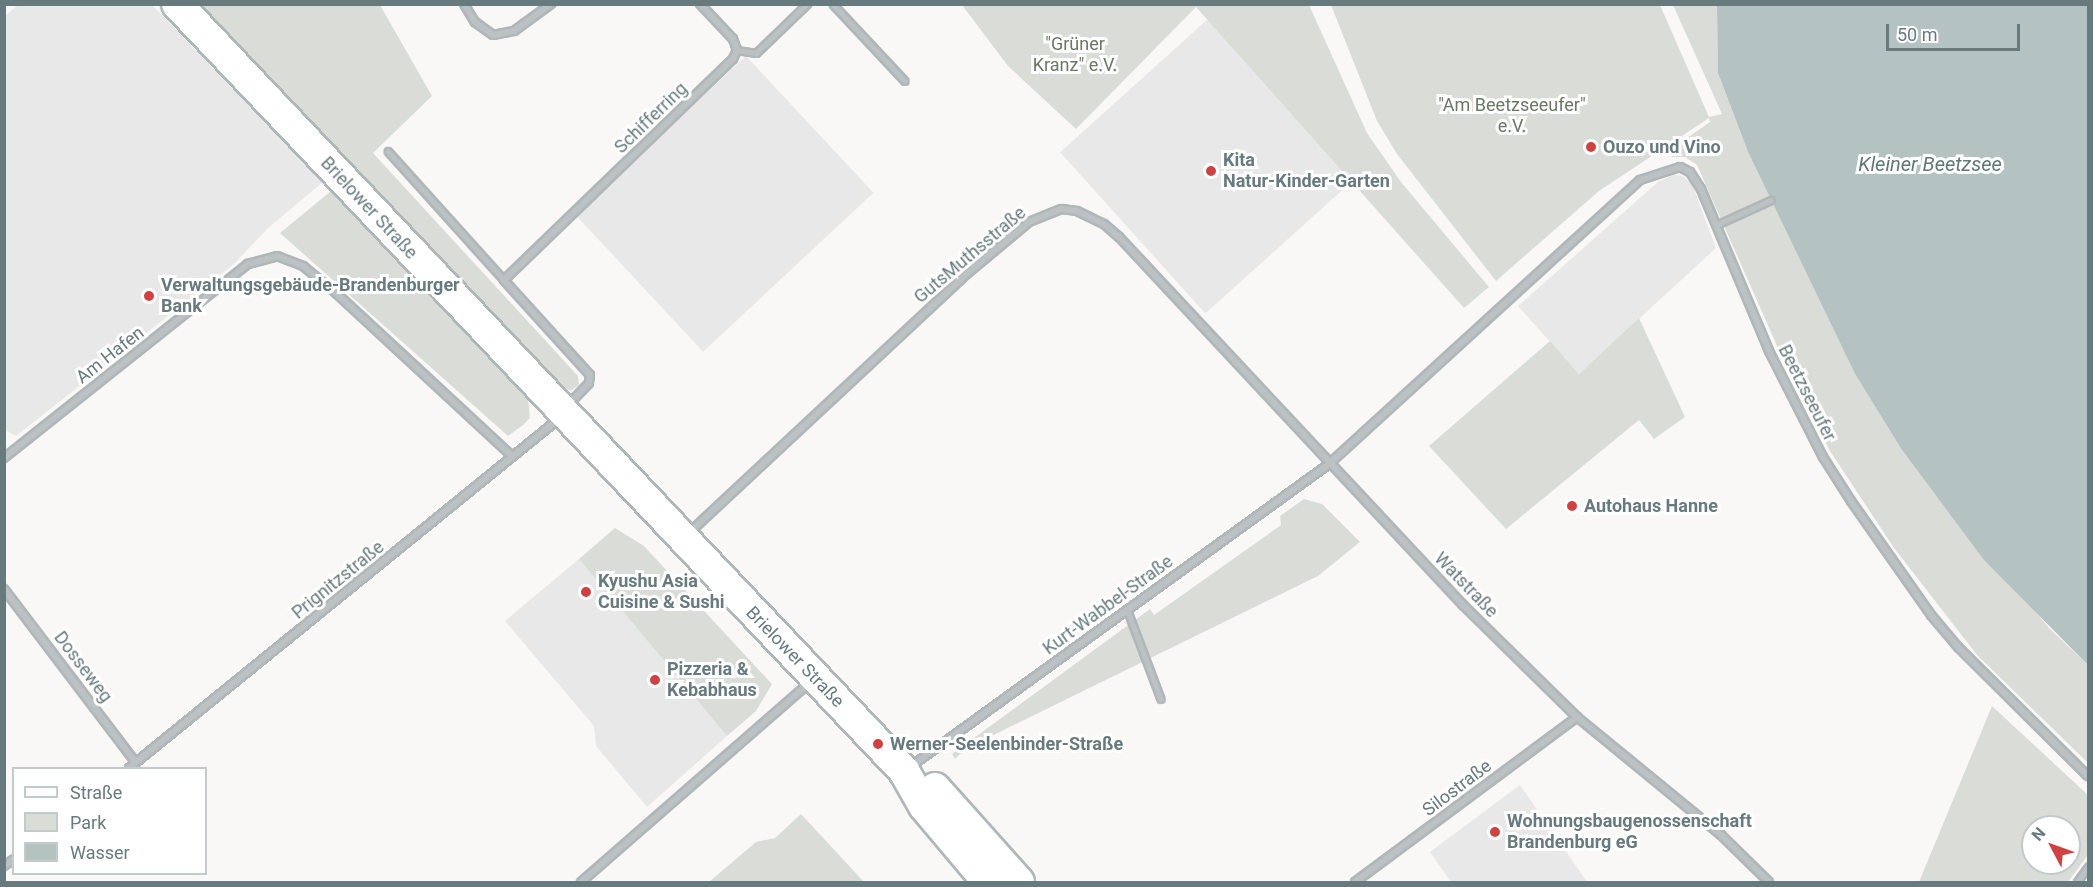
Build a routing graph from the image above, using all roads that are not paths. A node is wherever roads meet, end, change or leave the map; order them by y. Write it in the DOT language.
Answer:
graph roads {
  1 [pos="177,4"];
  2 [pos="465,4"];
  3 [pos="551,4"];
  4 [pos="700,4"];
  5 [pos="807,4"];
  6 [pos="833,4"];
  7 [pos="737,50"];
  8 [pos="905,81"];
  9 [pos="388,151"];
  10 [pos="1771,200"];
  11 [pos="1716,225"];
  12 [pos="504,279"];
  13 [pos="564,413"];
  14 [pos="512,456"];
  15 [pos="4,458"];
  16 [pos="1329,464"];
  17 [pos="682,539"];
  18 [pos="4,589"];
  19 [pos="1127,609"];
  20 [pos="815,677"];
  21 [pos="1161,699"];
  22 [pos="1577,717"];
  23 [pos="136,763"];
  24 [pos="130,767"];
  25 [pos="904,771"];
  26 [pos="2088,776"];
  27 [pos="2088,867"];
  28 [pos="581,882"];
  29 [pos="988,882"];
  30 [pos="1019,882"];
  31 [pos="1356,882"];
  32 [pos="1769,882"];
  33 [pos="2077,882"];
  1 -- 13 [label="main road, Brielower Straße"];
  2 -- 3 [label="street"];
  4 -- 7 [label="street"];
  5 -- 7 [label="lane"];
  6 -- 8 [label="lane"];
  7 -- 12 [label="street, Schifferring"];
  9 -- 12 [label="lane"];
  10 -- 11 [label="lane"];
  11 -- 16 [label="street, Beetzseeufer"];
  11 -- 26 [label="street, Beetzseeufer"];
  12 -- 13 [label="street"];
  13 -- 14 [label="street, Prignitzstraße"];
  13 -- 17 [label="main road, Brielower Straße"];
  14 -- 15 [label="street, Am Hafen"];
  14 -- 23 [label="street, Prignitzstraße"];
  16 -- 17 [label="street, GutsMuthsstraße"];
  16 -- 19 [label="street, Kurt-Wabbel-Straße"];
  16 -- 22 [label="street, Watstraße"];
  17 -- 20 [label="main road, Brielower Straße"];
  18 -- 23 [label="street, Dosseweg"];
  19 -- 21 [label="lane"];
  19 -- 25 [label="street, Kurt-Wabbel-Straße"];
  20 -- 25 [label="main road, Brielower Straße"];
  20 -- 28 [label="street"];
  22 -- 31 [label="street, Silostraße"];
  22 -- 32 [label="street, Watstraße"];
  23 -- 24 [label="street, Prignitzstraße"];
  25 -- 29 [label="main road, Brielower Straße"];
  25 -- 30 [label="main road, Brielower Straße"];
  27 -- 33 [label="lane"];
}
